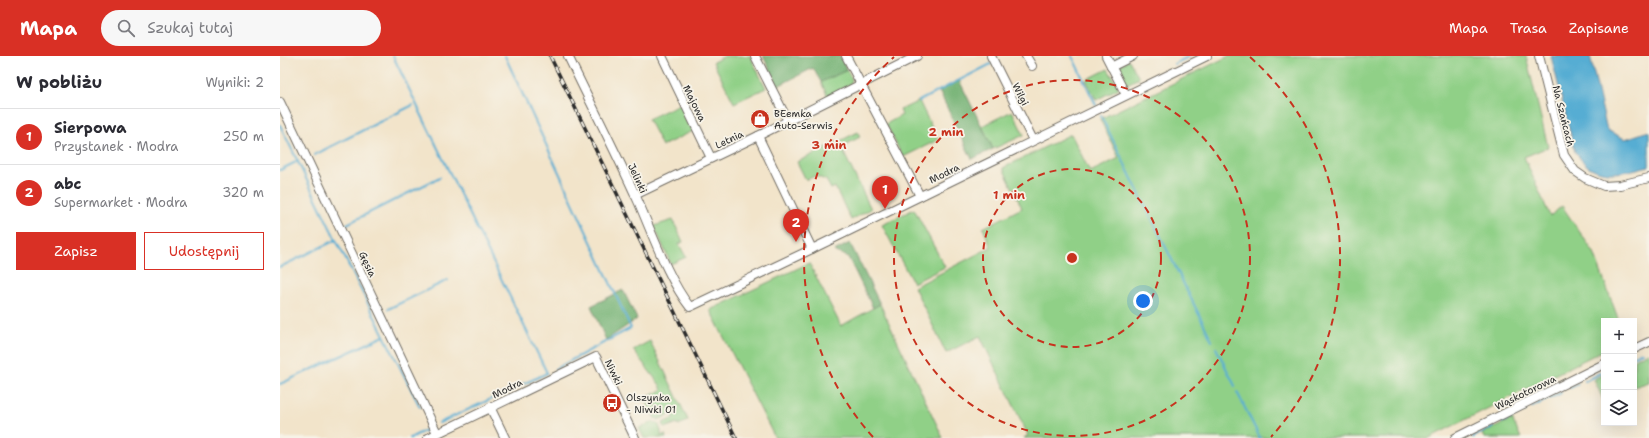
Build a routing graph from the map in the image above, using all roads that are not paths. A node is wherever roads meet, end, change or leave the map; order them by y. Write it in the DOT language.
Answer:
graph roads {
  1 [pos="568,56"];
  2 [pos="662,56"];
  3 [pos="755,56"];
  4 [pos="846,56"];
  5 [pos="916,56"];
  6 [pos="991,56"];
  7 [pos="1026,56"];
  8 [pos="1106,56"];
  9 [pos="1134,56"];
  10 [pos="1539,56"];
  11 [pos="1203,57"];
  12 [pos="1032,66"];
  13 [pos="1112,67"];
  14 [pos="861,84"];
  15 [pos="1126,95"];
  16 [pos="280,102"];
  17 [pos="788,121"];
  18 [pos="758,136"];
  19 [pos="1033,140"];
  20 [pos="711,158"];
  21 [pos="1649,178"];
  22 [pos="635,195"];
  23 [pos="920,196"];
  24 [pos="812,249"];
  25 [pos="690,307"];
  26 [pos="1649,343"];
  27 [pos="1637,349"];
  28 [pos="596,357"];
  29 [pos="1601,365"];
  30 [pos="490,408"];
  31 [pos="437,433"];
  32 [pos="428,438"];
  33 [pos="505,438"];
  34 [pos="635,438"];
  35 [pos="1455,438"];
  1 -- 22 [label="street, Jelinki"];
  2 -- 20 [label="street, Majowa"];
  3 -- 17 [label="street"];
  4 -- 14 [label="street"];
  5 -- 14 [label="street, Letnia"];
  6 -- 19 [label="street, Wilgi"];
  7 -- 12 [label="street"];
  8 -- 13 [label="street"];
  9 -- 13 [label="street"];
  10 -- 21 [label="street, Na Szańcach"];
  11 -- 15 [label="street, Modra"];
  13 -- 15 [label="street"];
  14 -- 17 [label="street, Letnia"];
  14 -- 23 [label="street"];
  15 -- 19 [label="street, Modra"];
  16 -- 31 [label="street, Gęsia"];
  17 -- 18 [label="street, Letnia"];
  18 -- 20 [label="street, Letnia"];
  18 -- 24 [label="street"];
  19 -- 23 [label="street, Modra"];
  20 -- 22 [label="street, Letnia"];
  22 -- 25 [label="street, Jelinki"];
  23 -- 24 [label="street, Modra"];
  24 -- 25 [label="street, Modra"];
  26 -- 27 [label="street"];
  28 -- 30 [label="street, Modra"];
  28 -- 34 [label="street, Niwki"];
  29 -- 35 [label="street, Wąskotorowa"];
  30 -- 31 [label="street, Modra"];
  30 -- 33 [label="street"];
  31 -- 32 [label="street, Modra"];
}
